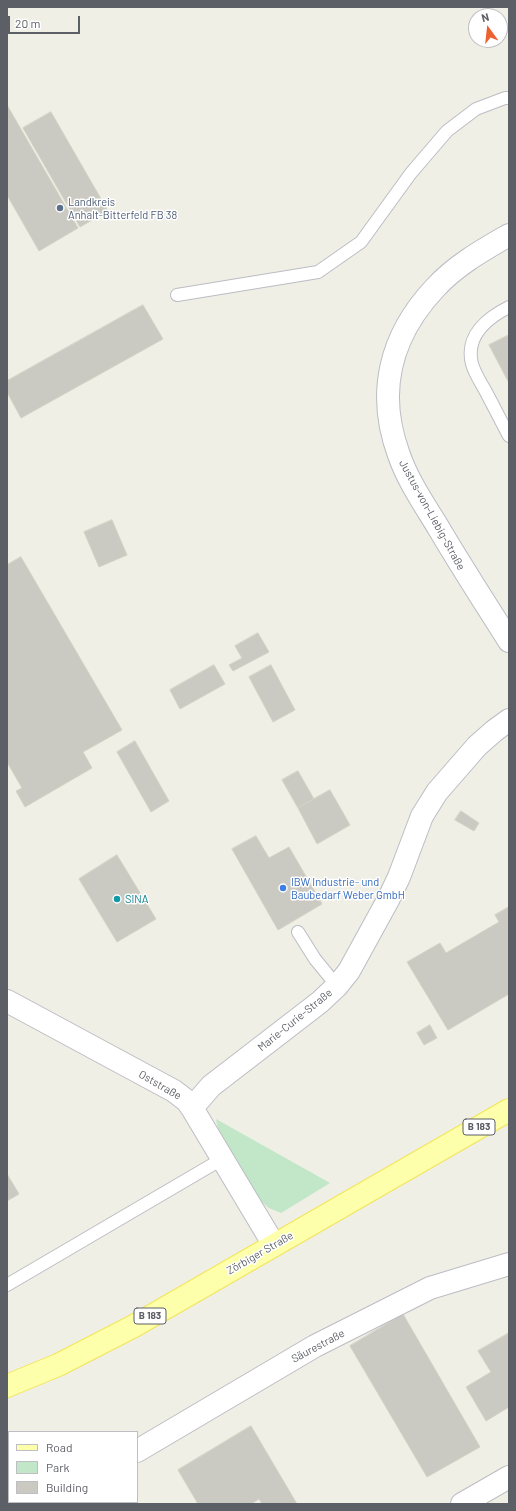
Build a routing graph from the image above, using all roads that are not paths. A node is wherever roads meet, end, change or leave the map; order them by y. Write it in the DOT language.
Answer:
graph roads {
  1 [pos="509,98"];
  2 [pos="509,235"];
  3 [pos="177,295"];
  4 [pos="509,306"];
  5 [pos="509,436"];
  6 [pos="509,641"];
  7 [pos="509,720"];
  8 [pos="298,932"];
  9 [pos="337,986"];
  10 [pos="7,1001"];
  11 [pos="192,1108"];
  12 [pos="509,1110"];
  13 [pos="222,1159"];
  14 [pos="274,1245"];
  15 [pos="509,1264"];
  16 [pos="7,1285"];
  17 [pos="7,1386"];
  18 [pos="138,1450"];
  19 [pos="509,1477"];
  20 [pos="462,1504"];
  1 -- 3 [label="lane"];
  2 -- 6 [label="street, Justus-von-Liebig-Straße"];
  4 -- 5 [label="lane"];
  7 -- 9 [label="street, Marie-Curie-Straße"];
  8 -- 9 [label="lane"];
  9 -- 11 [label="street, Marie-Curie-Straße"];
  10 -- 11 [label="street, Oststraße"];
  11 -- 13 [label="street, Oststraße"];
  12 -- 14 [label="main road, Zörbiger Straße / B 183"];
  13 -- 14 [label="street, Oststraße"];
  13 -- 16 [label="lane"];
  14 -- 17 [label="main road, Zörbiger Straße / B 183"];
  15 -- 18 [label="street, Säurestraße"];
  19 -- 20 [label="street"];
}
